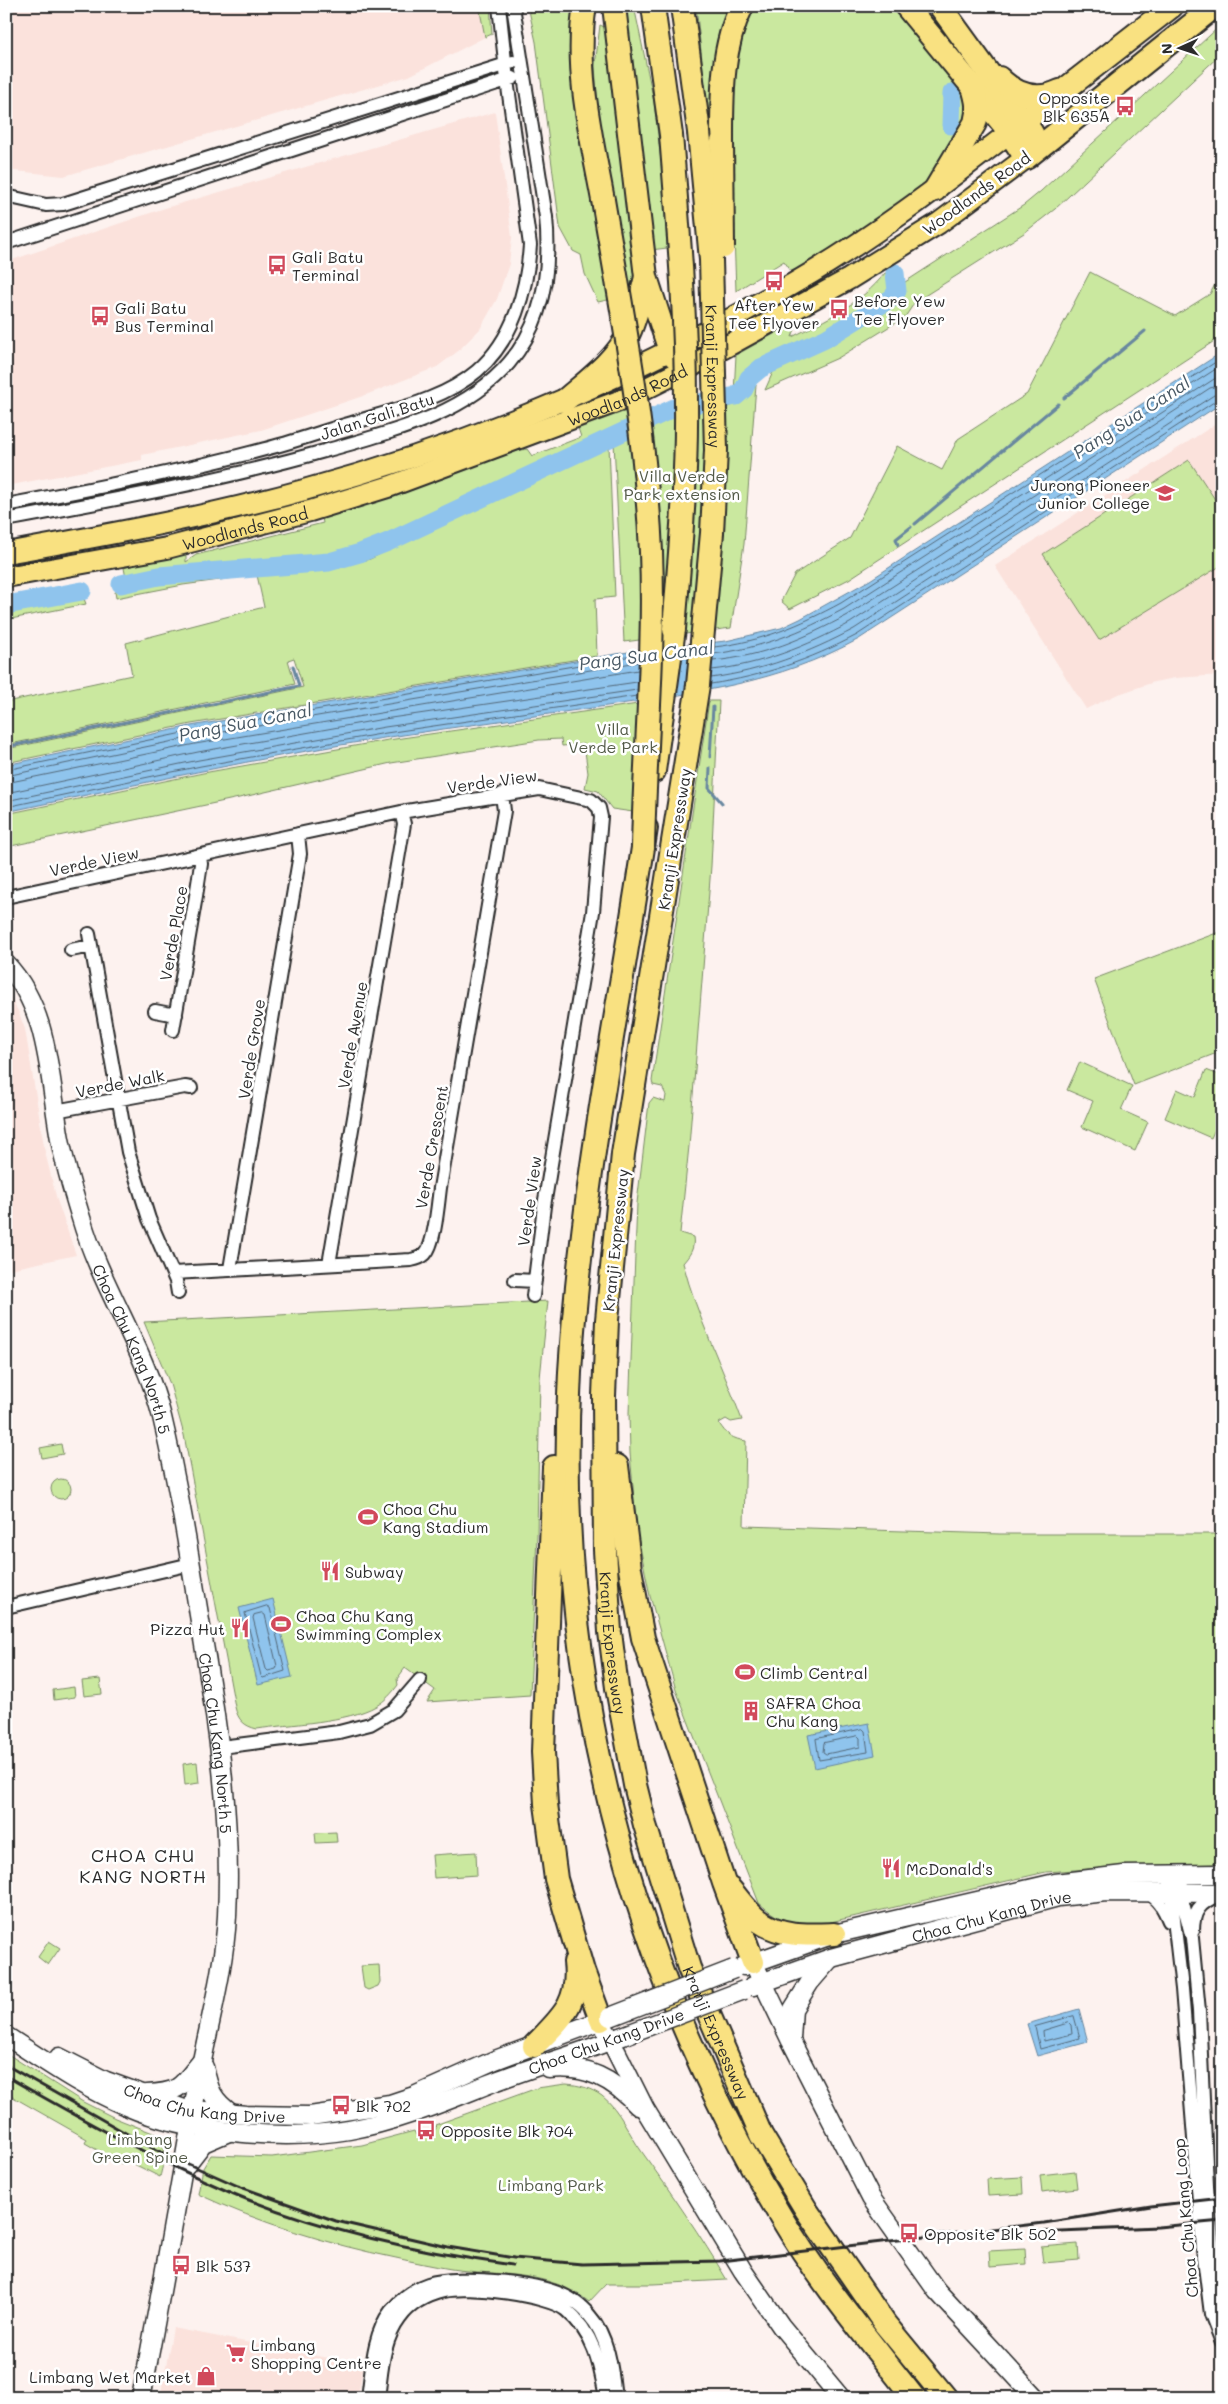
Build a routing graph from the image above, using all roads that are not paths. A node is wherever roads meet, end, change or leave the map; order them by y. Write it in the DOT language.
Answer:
graph roads {
  1 [pos="499,6"];
  2 [pos="513,6"];
  3 [pos="584,6"];
  4 [pos="614,6"];
  5 [pos="682,6"];
  6 [pos="742,6"];
  7 [pos="906,6"];
  8 [pos="940,6"];
  9 [pos="1172,6"];
  10 [pos="1215,6"];
  11 [pos="653,8"];
  12 [pos="978,58"];
  13 [pos="523,60"];
  14 [pos="505,64"];
  15 [pos="525,74"];
  16 [pos="507,80"];
  17 [pos="1073,84"];
  18 [pos="972,86"];
  19 [pos="1016,127"];
  20 [pos="1034,152"];
  21 [pos="935,190"];
  22 [pos="6,196"];
  23 [pos="6,243"];
  24 [pos="646,277"];
  25 [pos="670,351"];
  26 [pos="691,366"];
  27 [pos="616,378"];
  28 [pos="627,398"];
  29 [pos="564,401"];
  30 [pos="716,450"];
  31 [pos="6,505"];
  32 [pos="6,520"];
  33 [pos="6,554"];
  34 [pos="6,577"];
  35 [pos="502,794"];
  36 [pos="401,812"];
  37 [pos="298,834"];
  38 [pos="643,847"];
  39 [pos="200,857"];
  40 [pos="6,897"];
  41 [pos="70,950"];
  42 [pos="6,964"];
  43 [pos="155,1011"];
  44 [pos="176,1015"];
  45 [pos="173,1030"];
  46 [pos="191,1088"];
  47 [pos="118,1099"];
  48 [pos="55,1111"];
  49 [pos="329,1264"];
  50 [pos="230,1269"];
  51 [pos="173,1273"];
  52 [pos="515,1280"];
  53 [pos="535,1282"];
  54 [pos="178,1292"];
  55 [pos="533,1296"];
  56 [pos="570,1370"];
  57 [pos="604,1396"];
  58 [pos="190,1564"];
  59 [pos="6,1607"];
  60 [pos="420,1680"];
  61 [pos="221,1746"];
  62 [pos="1175,1874"];
  63 [pos="1222,1874"];
  64 [pos="724,1883"];
  65 [pos="1146,1892"];
  66 [pos="1176,1893"];
  67 [pos="1222,1894"];
  68 [pos="834,1934"];
  69 [pos="1176,1934"];
  70 [pos="573,1938"];
  71 [pos="1192,1938"];
  72 [pos="831,1958"];
  73 [pos="744,1966"];
  74 [pos="762,1982"];
  75 [pos="606,2018"];
  76 [pos="6,2022"];
  77 [pos="6,2036"];
  78 [pos="615,2039"];
  79 [pos="791,2041"];
  80 [pos="534,2046"];
  81 [pos="202,2060"];
  82 [pos="524,2071"];
  83 [pos="1196,2088"];
  84 [pos="141,2094"];
  85 [pos="645,2109"];
  86 [pos="232,2114"];
  87 [pos="159,2118"];
  88 [pos="192,2118"];
  89 [pos="231,2131"];
  90 [pos="184,2167"];
  91 [pos="1216,2318"];
  92 [pos="1222,2342"];
  93 [pos="141,2398"];
  94 [pos="368,2398"];
  95 [pos="378,2398"];
  96 [pos="606,2398"];
  97 [pos="615,2398"];
  98 [pos="841,2398"];
  99 [pos="914,2398"];
  100 [pos="946,2398"];
  101 [pos="1036,2398"];
  1 -- 14 [label="street, Jalan Gali Batu"];
  2 -- 13 [label="street, Jalan Gali Batu"];
  3 -- 38 [label="highway, bridge"];
  4 -- 24 [label="highway"];
  5 -- 30 [label="highway, Kranji Expressway, bridge"];
  6 -- 30 [label="highway, bridge"];
  7 -- 18 [label="highway"];
  8 -- 12 [label="highway"];
  9 -- 17 [label="highway, Woodlands Road"];
  10 -- 20 [label="highway, Woodlands Road"];
  11 -- 38 [label="highway, Kranji Expressway, bridge"];
  12 -- 17 [label="highway"];
  12 -- 19 [label="highway"];
  13 -- 14 [label="street"];
  13 -- 15 [label="street, Jalan Gali Batu"];
  14 -- 16 [label="street, Jalan Gali Batu"];
  14 -- 22 [label="street"];
  15 -- 16 [label="street"];
  15 -- 32 [label="street, Jalan Gali Batu"];
  16 -- 23 [label="street"];
  16 -- 31 [label="street, Jalan Gali Batu"];
  17 -- 19 [label="highway, Woodlands Road"];
  18 -- 19 [label="highway"];
  18 -- 21 [label="highway"];
  19 -- 20 [label="highway"];
  19 -- 21 [label="main road, Woodlands Road"];
  20 -- 26 [label="main road, Woodlands Road"];
  21 -- 25 [label="main road, Woodlands Road"];
  24 -- 25 [label="highway"];
  24 -- 29 [label="highway"];
  25 -- 26 [label="highway"];
  25 -- 27 [label="main road, Woodlands Road"];
  26 -- 28 [label="main road, Woodlands Road"];
  27 -- 28 [label="main road"];
  27 -- 29 [label="main road, Woodlands Road"];
  28 -- 34 [label="main road, Woodlands Road"];
  29 -- 33 [label="main road, Woodlands Road"];
  30 -- 57 [label="highway, Kranji Expressway"];
  35 -- 36 [label="street, Verde View"];
  35 -- 49 [label="street, Verde Crescent"];
  35 -- 53 [label="street, Verde View"];
  36 -- 37 [label="street, Verde View"];
  36 -- 49 [label="street, Verde Avenue"];
  37 -- 39 [label="street, Verde View"];
  37 -- 50 [label="street, Verde Grove"];
  38 -- 56 [label="highway, Kranji Expressway"];
  39 -- 40 [label="street, Verde View"];
  39 -- 44 [label="street, Verde Place"];
  41 -- 47 [label="street"];
  42 -- 48 [label="main road, Choa Chu Kang North 5"];
  43 -- 44 [label="street"];
  44 -- 45 [label="street, Verde Place"];
  46 -- 47 [label="street, Verde Walk"];
  47 -- 48 [label="street, Verde Walk"];
  47 -- 51 [label="street"];
  48 -- 58 [label="main road, Choa Chu Kang North 5"];
  49 -- 50 [label="street, Verde Crescent"];
  50 -- 51 [label="street, Verde Crescent"];
  51 -- 54 [label="street"];
  52 -- 53 [label="street"];
  53 -- 55 [label="street, Verde View"];
  56 -- 70 [label="highway"];
  56 -- 99 [label="highway, Kranji Expressway"];
  57 -- 64 [label="highway"];
  57 -- 100 [label="highway, Kranji Expressway"];
  58 -- 59 [label="street"];
  58 -- 61 [label="main road, Choa Chu Kang North 5"];
  60 -- 61 [label="street"];
  61 -- 81 [label="main road, Choa Chu Kang North 5"];
  62 -- 63 [label="main road, Choa Chu Kang Drive"];
  62 -- 66 [label="street, Choa Chu Kang Loop"];
  62 -- 68 [label="main road, Choa Chu Kang Drive"];
  64 -- 68 [label="highway"];
  64 -- 73 [label="highway"];
  65 -- 66 [label="main road, Choa Chu Kang Drive"];
  65 -- 69 [label="street"];
  65 -- 72 [label="main road, Choa Chu Kang Drive"];
  66 -- 67 [label="main road, Choa Chu Kang Drive"];
  66 -- 69 [label="street, Choa Chu Kang Loop"];
  66 -- 71 [label="street, Choa Chu Kang Loop"];
  67 -- 71 [label="street"];
  68 -- 73 [label="main road, Choa Chu Kang Drive"];
  69 -- 83 [label="street, Choa Chu Kang Loop"];
  70 -- 75 [label="highway"];
  70 -- 80 [label="highway"];
  71 -- 83 [label="street, Choa Chu Kang Loop"];
  72 -- 74 [label="main road, Choa Chu Kang Drive"];
  72 -- 79 [label="main road"];
  73 -- 74 [label="main road"];
  73 -- 75 [label="main road, Choa Chu Kang Drive, bridge"];
  74 -- 78 [label="main road, Choa Chu Kang Drive, bridge"];
  74 -- 79 [label="main road"];
  75 -- 78 [label="main road"];
  75 -- 80 [label="main road, Choa Chu Kang Drive"];
  76 -- 84 [label="main road, Choa Chu Kang Drive"];
  77 -- 87 [label="main road, Choa Chu Kang Drive"];
  78 -- 82 [label="main road, Choa Chu Kang Drive"];
  78 -- 85 [label="main road"];
  79 -- 101 [label="main road"];
  80 -- 86 [label="main road, Choa Chu Kang Drive"];
  81 -- 84 [label="main road"];
  81 -- 86 [label="main road"];
  81 -- 88 [label="main road, Choa Chu Kang North 5"];
  82 -- 85 [label="main road"];
  82 -- 89 [label="main road, Choa Chu Kang Drive"];
  83 -- 91 [label="street, Choa Chu Kang Loop"];
  83 -- 91 [label="street, Choa Chu Kang Loop"];
  84 -- 88 [label="main road, Choa Chu Kang Drive"];
  85 -- 98 [label="main road"];
  86 -- 88 [label="main road, Choa Chu Kang Drive"];
  87 -- 88 [label="main road, Choa Chu Kang Drive"];
  87 -- 90 [label="main road"];
  88 -- 89 [label="main road, Choa Chu Kang Drive"];
  88 -- 90 [label="main road, Choa Chu Kang North 5"];
  89 -- 90 [label="main road"];
  90 -- 93 [label="main road, Choa Chu Kang North 5"];
  91 -- 92 [label="street, Choa Chu Kang Loop"];
  94 -- 97 [label="street"];
  95 -- 96 [label="street"];
}
